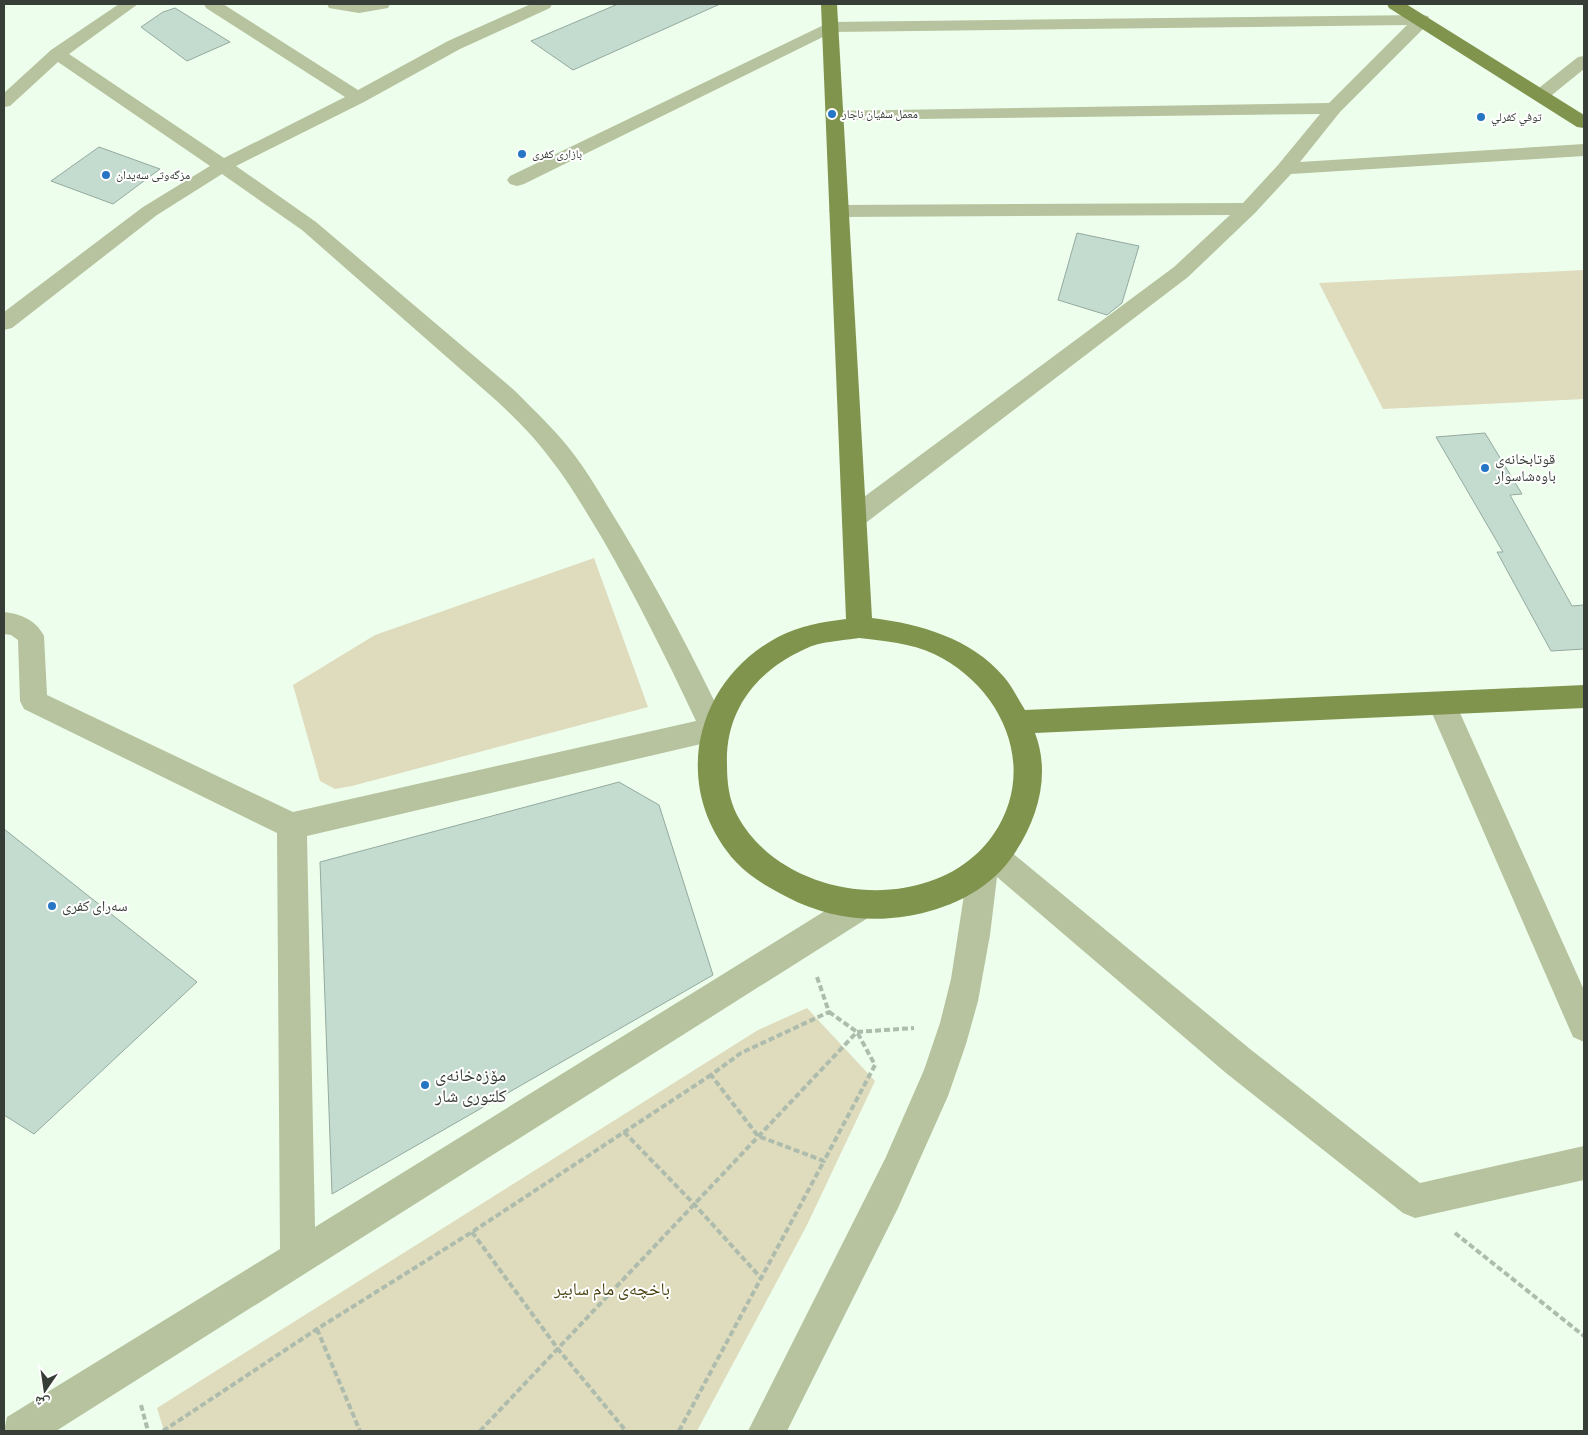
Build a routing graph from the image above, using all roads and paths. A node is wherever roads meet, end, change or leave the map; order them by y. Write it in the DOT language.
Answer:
graph roads {
  1 [pos="130,4"];
  2 [pos="212,4"];
  3 [pos="335,4"];
  4 [pos="382,4"];
  5 [pos="544,4"];
  6 [pos="829,4"];
  7 [pos="1395,4"];
  8 [pos="1419,12"];
  9 [pos="830,27"];
  10 [pos="57,54"];
  11 [pos="1584,61"];
  12 [pos="1541,95"];
  13 [pos="358,98"];
  14 [pos="4,102"];
  15 [pos="1334,108"];
  16 [pos="834,115"];
  17 [pos="1584,123"];
  18 [pos="1584,150"];
  19 [pos="222,166"];
  20 [pos="1285,169"];
  21 [pos="516,180"];
  22 [pos="1248,209"];
  23 [pos="839,211"];
  24 [pos="4,323"];
  25 [pos="854,518"];
  26 [pos="4,624"];
  27 [pos="859,627"];
  28 [pos="1584,697"];
  29 [pos="1442,704"];
  30 [pos="1019,722"];
  31 [pos="714,729"];
  32 [pos="292,826"];
  33 [pos="989,863"];
  34 [pos="860,906"];
  35 [pos="955,1025"];
  36 [pos="1584,1026"];
  37 [pos="857,1032"];
  38 [pos="711,1075"];
  39 [pos="624,1132"];
  40 [pos="758,1136"];
  41 [pos="824,1161"];
  42 [pos="1584,1163"];
  43 [pos="1415,1201"];
  44 [pos="694,1204"];
  45 [pos="472,1232"];
  46 [pos="298,1258"];
  47 [pos="761,1278"];
  48 [pos="317,1329"];
  49 [pos="1584,1336"];
  50 [pos="558,1349"];
  51 [pos="21,1431"];
  52 [pos="163,1431"];
  53 [pos="360,1431"];
  54 [pos="480,1431"];
  55 [pos="626,1431"];
  56 [pos="679,1431"];
  57 [pos="767,1431"];
  1 -- 10 [label="street"];
  2 -- 13 [label="street"];
  3 -- 4 [label="street"];
  5 -- 13 [label="street"];
  6 -- 9 [label="main road"];
  7 -- 8 [label="main road"];
  8 -- 9 [label="street"];
  8 -- 12 [label="main road"];
  8 -- 15 [label="street"];
  9 -- 16 [label="main road"];
  9 -- 21 [label="street"];
  10 -- 14 [label="street"];
  10 -- 19 [label="street"];
  11 -- 12 [label="street"];
  12 -- 17 [label="main road"];
  13 -- 19 [label="street"];
  15 -- 16 [label="street"];
  15 -- 20 [label="street"];
  16 -- 23 [label="main road"];
  18 -- 20 [label="street"];
  19 -- 24 [label="street"];
  19 -- 31 [label="street"];
  20 -- 22 [label="street"];
  22 -- 23 [label="street"];
  22 -- 25 [label="street"];
  23 -- 25 [label="main road"];
  25 -- 27 [label="main road"];
  26 -- 32 [label="street"];
  27 -- 30 [label="main road"];
  27 -- 31 [label="main road"];
  28 -- 29 [label="main road"];
  29 -- 30 [label="main road"];
  29 -- 36 [label="street"];
  30 -- 33 [label="main road"];
  31 -- 32 [label="street"];
  31 -- 34 [label="main road"];
  32 -- 46 [label="street"];
  33 -- 34 [label="main road"];
  33 -- 35 [label="street"];
  33 -- 43 [label="street"];
  34 -- 46 [label="street"];
  35 -- 37 [label="path"];
  35 -- 57 [label="street"];
  37 -- 38 [label="path"];
  37 -- 40 [label="path"];
  37 -- 41 [label="path"];
  38 -- 39 [label="path"];
  38 -- 40 [label="path"];
  39 -- 44 [label="path"];
  39 -- 45 [label="path"];
  40 -- 41 [label="path"];
  40 -- 44 [label="path"];
  41 -- 47 [label="path"];
  42 -- 43 [label="street"];
  43 -- 49 [label="path"];
  44 -- 47 [label="path"];
  44 -- 50 [label="path"];
  45 -- 48 [label="path"];
  45 -- 50 [label="path"];
  46 -- 51 [label="street"];
  47 -- 56 [label="path"];
  48 -- 52 [label="path"];
  48 -- 53 [label="path"];
  50 -- 54 [label="path"];
  50 -- 55 [label="path"];
}
